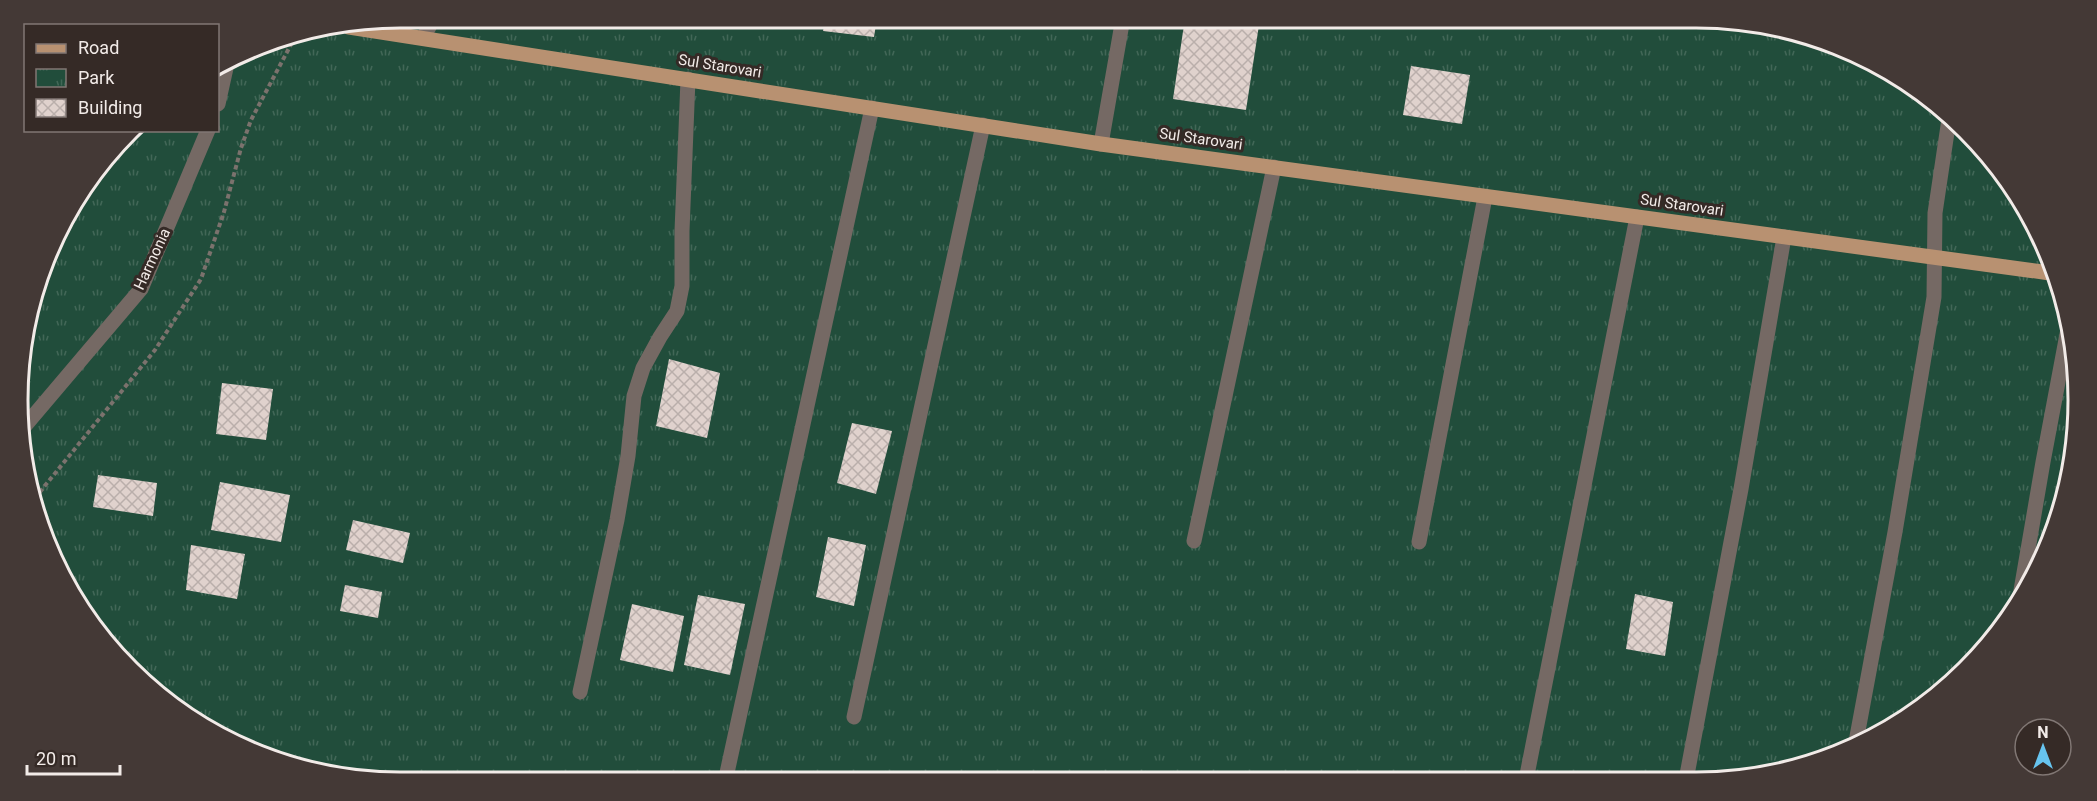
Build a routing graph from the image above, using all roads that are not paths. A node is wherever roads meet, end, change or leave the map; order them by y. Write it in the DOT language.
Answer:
graph roads {
  1 [pos="428,28"];
  2 [pos="1121,28"];
  3 [pos="369,30"];
  4 [pos="423,38"];
  5 [pos="225,72"];
  6 [pos="688,79"];
  7 [pos="219,100"];
  8 [pos="872,108"];
  9 [pos="983,125"];
  10 [pos="1948,126"];
  11 [pos="207,132"];
  12 [pos="1101,144"];
  13 [pos="1274,167"];
  14 [pos="1485,196"];
  15 [pos="1637,217"];
  16 [pos="1784,237"];
  17 [pos="1934,258"];
  18 [pos="2046,272"];
  19 [pos="2064,348"];
  20 [pos="29,421"];
  21 [pos="1194,541"];
  22 [pos="1419,542"];
  23 [pos="2023,578"];
  24 [pos="580,692"];
  25 [pos="854,717"];
  26 [pos="1857,736"];
  27 [pos="727,772"];
  28 [pos="1528,772"];
  29 [pos="1688,772"];
  1 -- 4 [label="street"];
  2 -- 12 [label="street"];
  3 -- 4 [label="main road, Sul Starovari"];
  4 -- 6 [label="main road, Sul Starovari"];
  5 -- 7 [label="street"];
  6 -- 8 [label="main road, Sul Starovari"];
  6 -- 24 [label="street"];
  8 -- 9 [label="main road, Sul Starovari"];
  8 -- 27 [label="street"];
  9 -- 12 [label="main road, Sul Starovari"];
  9 -- 25 [label="street"];
  10 -- 17 [label="street"];
  11 -- 20 [label="street, Harmonia"];
  12 -- 13 [label="main road, Sul Starovari"];
  13 -- 14 [label="main road, Sul Starovari"];
  13 -- 21 [label="street"];
  14 -- 15 [label="main road, Sul Starovari"];
  14 -- 22 [label="street"];
  15 -- 16 [label="main road, Sul Starovari"];
  15 -- 28 [label="street"];
  16 -- 17 [label="main road, Sul Starovari"];
  16 -- 29 [label="street"];
  17 -- 18 [label="main road, Sul Starovari"];
  17 -- 26 [label="street"];
  19 -- 23 [label="street"];
}
